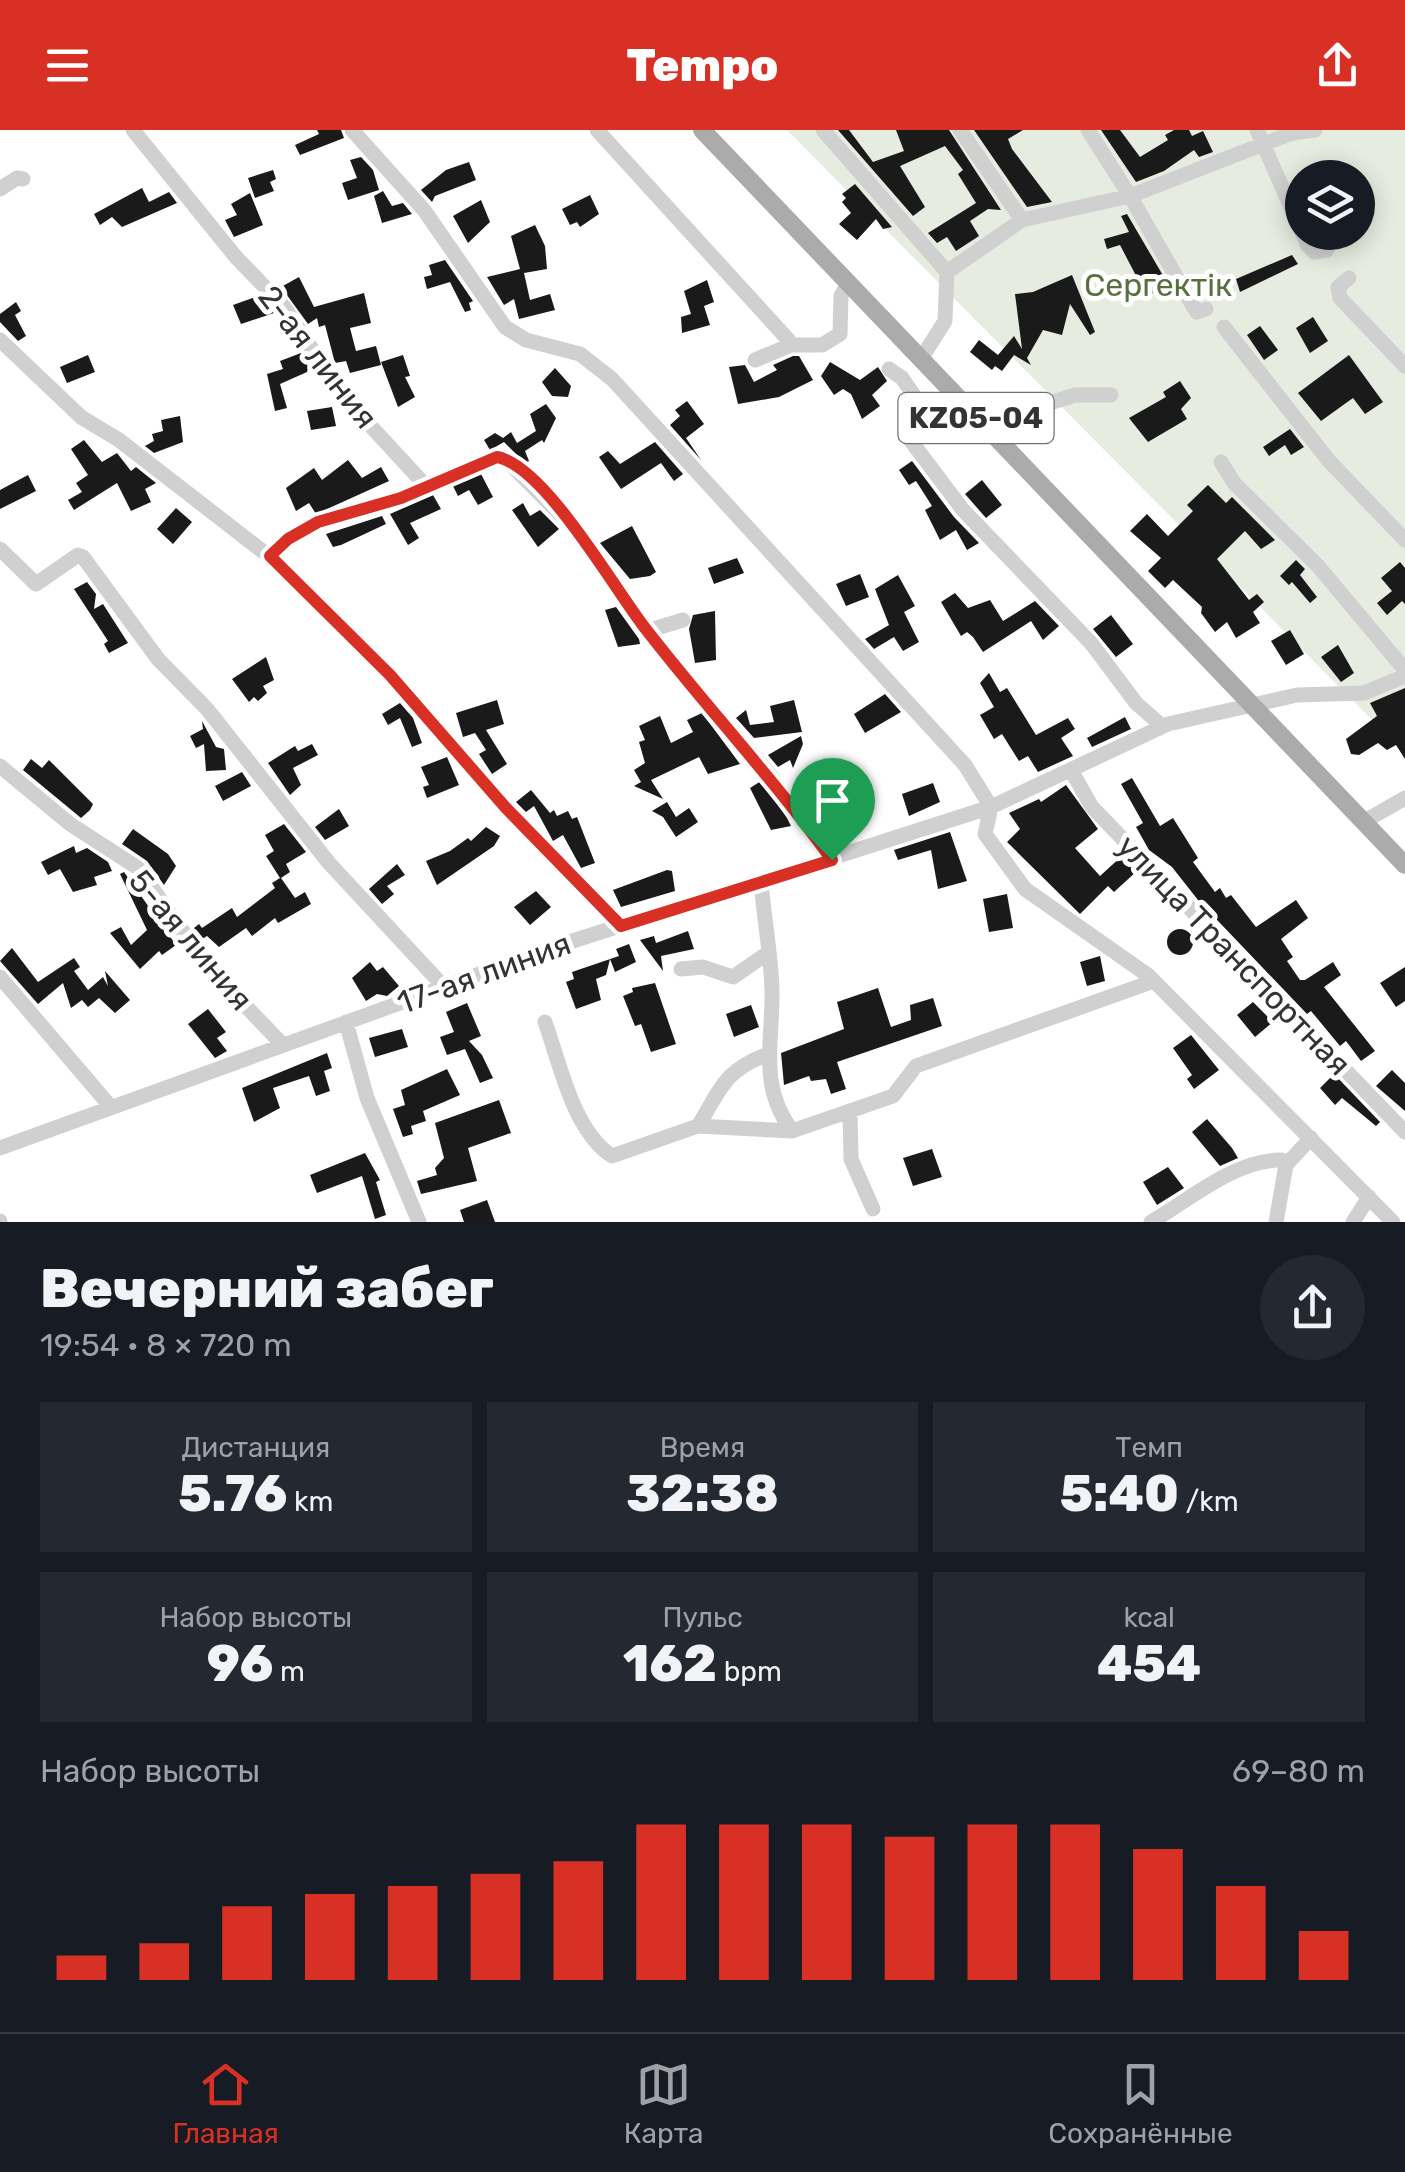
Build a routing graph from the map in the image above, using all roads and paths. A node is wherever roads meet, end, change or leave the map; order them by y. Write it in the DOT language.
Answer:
graph roads {
  1 [pos="133,130"];
  2 [pos="352,130"];
  3 [pos="597,130"];
  4 [pos="702,130"];
  5 [pos="823,130"];
  6 [pos="960,130"];
  7 [pos="1088,130"];
  8 [pos="1315,130"];
  9 [pos="1260,137"];
  10 [pos="24,179"];
  11 [pos="0,189"];
  12 [pos="1285,194"];
  13 [pos="1130,196"];
  14 [pos="1022,220"];
  15 [pos="1312,250"];
  16 [pos="1327,250"];
  17 [pos="947,272"];
  18 [pos="1348,278"];
  19 [pos="848,283"];
  20 [pos="1206,309"];
  21 [pos="1224,326"];
  22 [pos="0,340"];
  23 [pos="793,345"];
  24 [pos="921,358"];
  25 [pos="755,360"];
  26 [pos="1405,366"];
  27 [pos="888,370"];
  28 [pos="1110,396"];
  29 [pos="982,424"];
  30 [pos="1220,462"];
  31 [pos="426,486"];
  32 [pos="1405,540"];
  33 [pos="0,550"];
  34 [pos="270,556"];
  35 [pos="683,620"];
  36 [pos="647,631"];
  37 [pos="1405,673"];
  38 [pos="1251,705"];
  39 [pos="1162,726"];
  40 [pos="0,766"];
  41 [pos="1072,772"];
  42 [pos="1405,798"];
  43 [pos="991,807"];
  44 [pos="1363,822"];
  45 [pos="832,860"];
  46 [pos="1405,865"];
  47 [pos="761,882"];
  48 [pos="621,926"];
  49 [pos="768,953"];
  50 [pos="681,970"];
  51 [pos="0,977"];
  52 [pos="1154,981"];
  53 [pos="444,988"];
  54 [pos="346,1022"];
  55 [pos="545,1022"];
  56 [pos="283,1045"];
  57 [pos="768,1054"];
  58 [pos="110,1106"];
  59 [pos="850,1113"];
  60 [pos="698,1126"];
  61 [pos="792,1131"];
  62 [pos="1405,1132"];
  63 [pos="1311,1138"];
  64 [pos="0,1148"];
  65 [pos="1286,1165"];
  66 [pos="1369,1197"];
  67 [pos="874,1209"];
  68 [pos="419,1222"];
  69 [pos="1151,1222"];
  70 [pos="1276,1222"];
  71 [pos="1353,1222"];
  72 [pos="1393,1222"];
  1 -- 31 [label="street, 2-ая линия"];
  2 -- 43 [label="street"];
  3 -- 23 [label="street"];
  4 -- 19 [label="main road, KZ05-04"];
  5 -- 17 [label="street"];
  6 -- 14 [label="street"];
  7 -- 13 [label="street"];
  8 -- 9 [label="street"];
  9 -- 12 [label="street"];
  9 -- 13 [label="street"];
  10 -- 11 [label="street"];
  13 -- 14 [label="street"];
  13 -- 20 [label="street"];
  14 -- 17 [label="street"];
  15 -- 16 [label="street"];
  17 -- 24 [label="street"];
  18 -- 26 [label="street"];
  19 -- 23 [label="street"];
  19 -- 24 [label="main road, KZ05-04"];
  21 -- 32 [label="street"];
  22 -- 34 [label="street"];
  23 -- 25 [label="street"];
  24 -- 29 [label="main road, KZ05-04"];
  27 -- 39 [label="street"];
  28 -- 29 [label="street"];
  29 -- 38 [label="main road, KZ05-04"];
  30 -- 37 [label="street"];
  31 -- 34 [label="street"];
  31 -- 36 [label="street"];
  33 -- 53 [label="street"];
  34 -- 48 [label="street"];
  35 -- 36 [label="street"];
  36 -- 45 [label="street"];
  37 -- 38 [label="street, 17-ая линия"];
  38 -- 39 [label="street, 17-ая линия"];
  38 -- 44 [label="main road, KZ05-04"];
  39 -- 41 [label="street, 17-ая линия"];
  40 -- 56 [label="street, 5-ая линия"];
  41 -- 43 [label="street, 17-ая линия"];
  41 -- 62 [label="street, улица Транспортная"];
  42 -- 44 [label="street"];
  43 -- 45 [label="street, 17-ая линия"];
  43 -- 52 [label="street"];
  44 -- 46 [label="main road, KZ05-04"];
  45 -- 47 [label="street, 17-ая линия"];
  47 -- 48 [label="street, 17-ая линия"];
  47 -- 49 [label="street"];
  48 -- 53 [label="street, 17-ая линия"];
  49 -- 50 [label="street"];
  49 -- 57 [label="street"];
  51 -- 58 [label="street"];
  52 -- 59 [label="street"];
  52 -- 63 [label="street"];
  53 -- 54 [label="street, 17-ая линия"];
  54 -- 56 [label="street, 17-ая линия"];
  54 -- 68 [label="street"];
  55 -- 60 [label="street"];
  56 -- 58 [label="street, 17-ая линия"];
  57 -- 60 [label="street"];
  57 -- 61 [label="street"];
  58 -- 64 [label="street, 17-ая линия"];
  59 -- 61 [label="street"];
  59 -- 67 [label="street"];
  60 -- 61 [label="street"];
  63 -- 65 [label="street"];
  63 -- 66 [label="street"];
  65 -- 69 [label="street"];
  65 -- 70 [label="street"];
  66 -- 71 [label="street"];
  66 -- 72 [label="street"];
}
